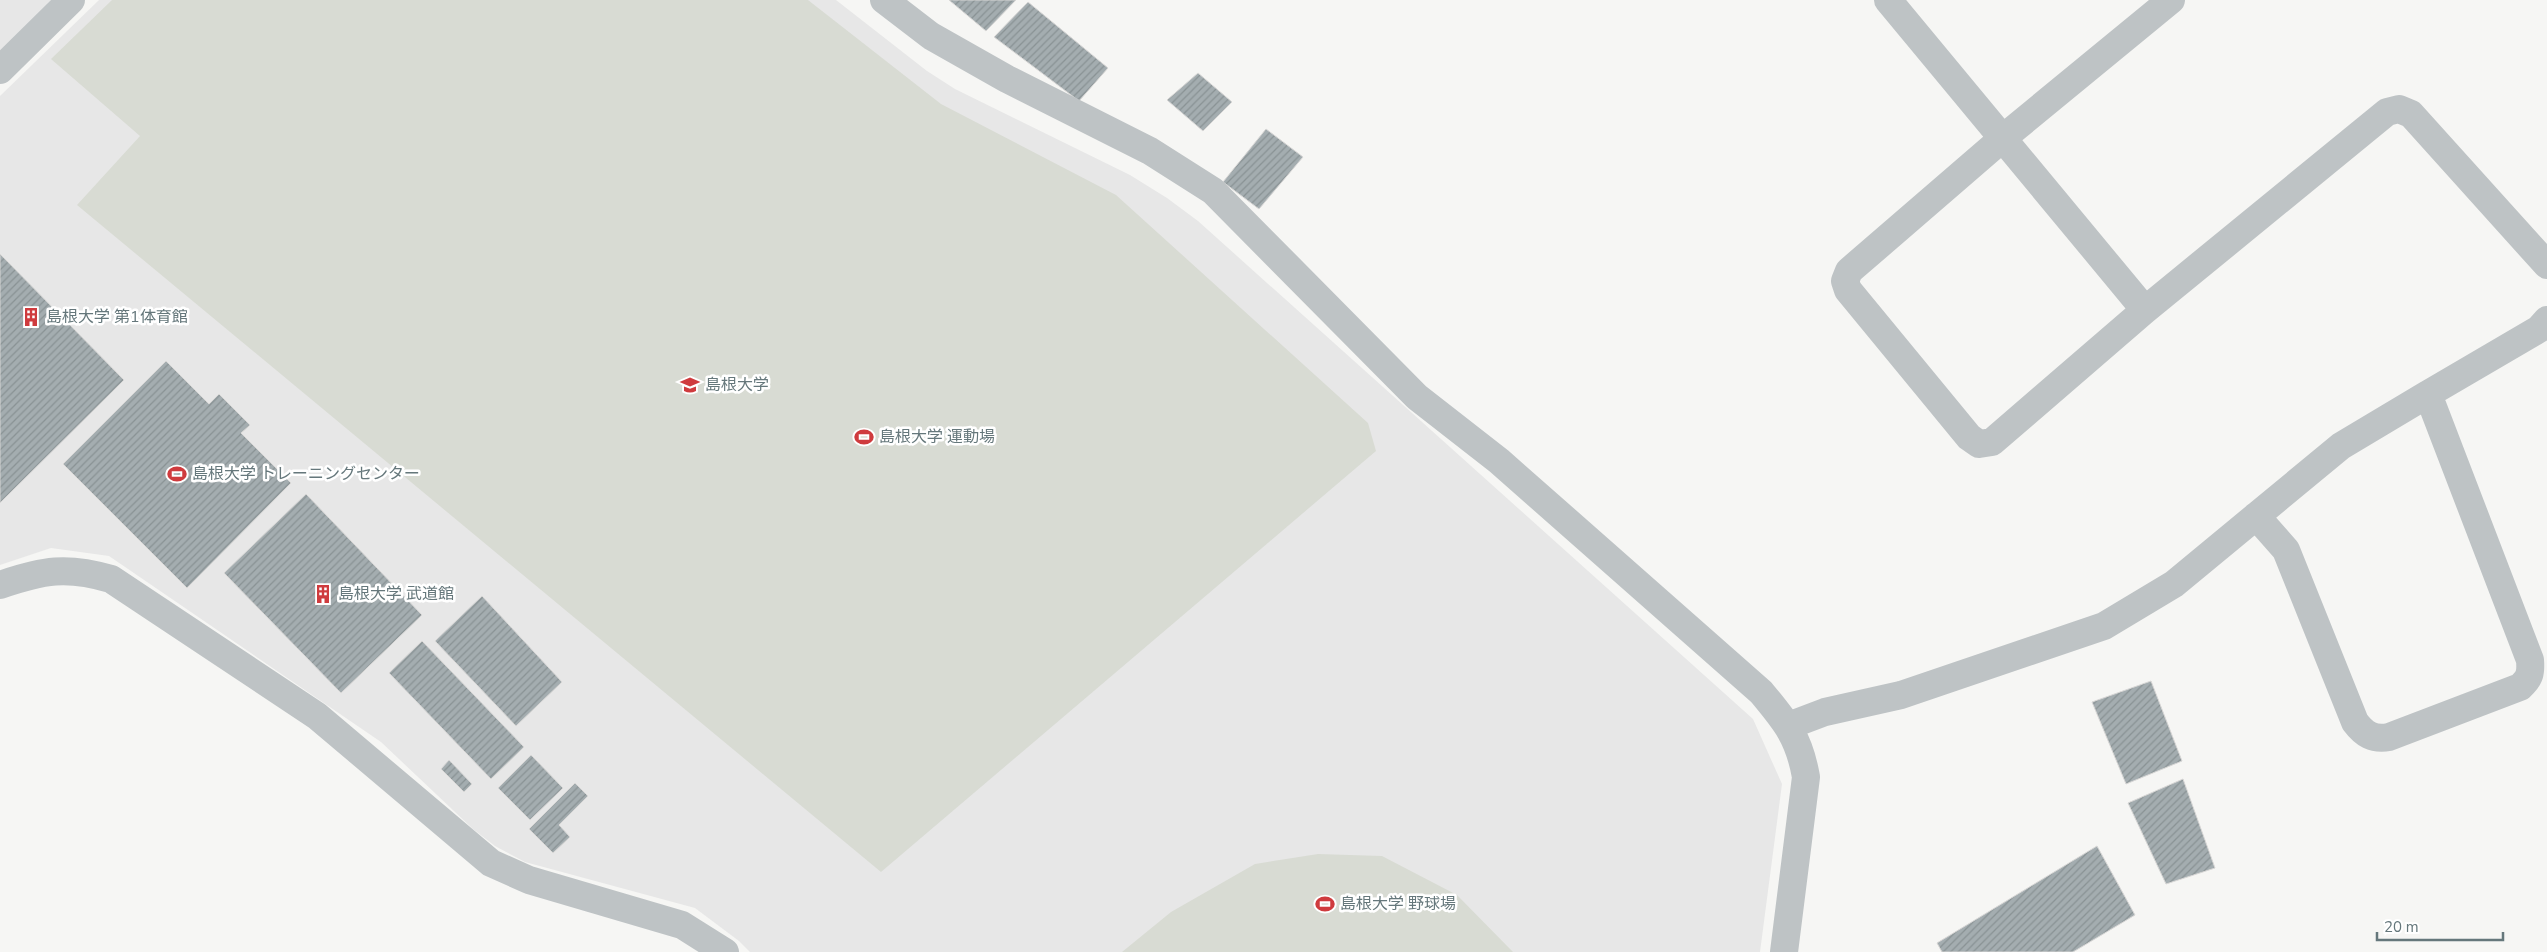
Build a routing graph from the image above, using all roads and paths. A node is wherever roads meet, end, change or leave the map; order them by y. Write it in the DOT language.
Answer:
graph roads {
  1 [pos="71,0"];
  2 [pos="884,0"];
  3 [pos="1888,0"];
  4 [pos="2171,0"];
  5 [pos="0,70"];
  6 [pos="2003,138"];
  7 [pos="2547,265"];
  8 [pos="2145,310"];
  9 [pos="2547,320"];
  10 [pos="2428,394"];
  11 [pos="2256,516"];
  12 [pos="0,585"];
  13 [pos="1788,726"];
  14 [pos="725,952"];
  15 [pos="1784,952"];
  1 -- 5 [label="street"];
  2 -- 13 [label="street"];
  3 -- 6 [label="street"];
  4 -- 6 [label="street"];
  6 -- 8 [label="street"];
  6 -- 8 [label="street"];
  7 -- 8 [label="street"];
  9 -- 10 [label="street"];
  10 -- 11 [label="street"];
  10 -- 11 [label="street"];
  11 -- 13 [label="street"];
  12 -- 14 [label="street"];
  13 -- 15 [label="street"];
}
